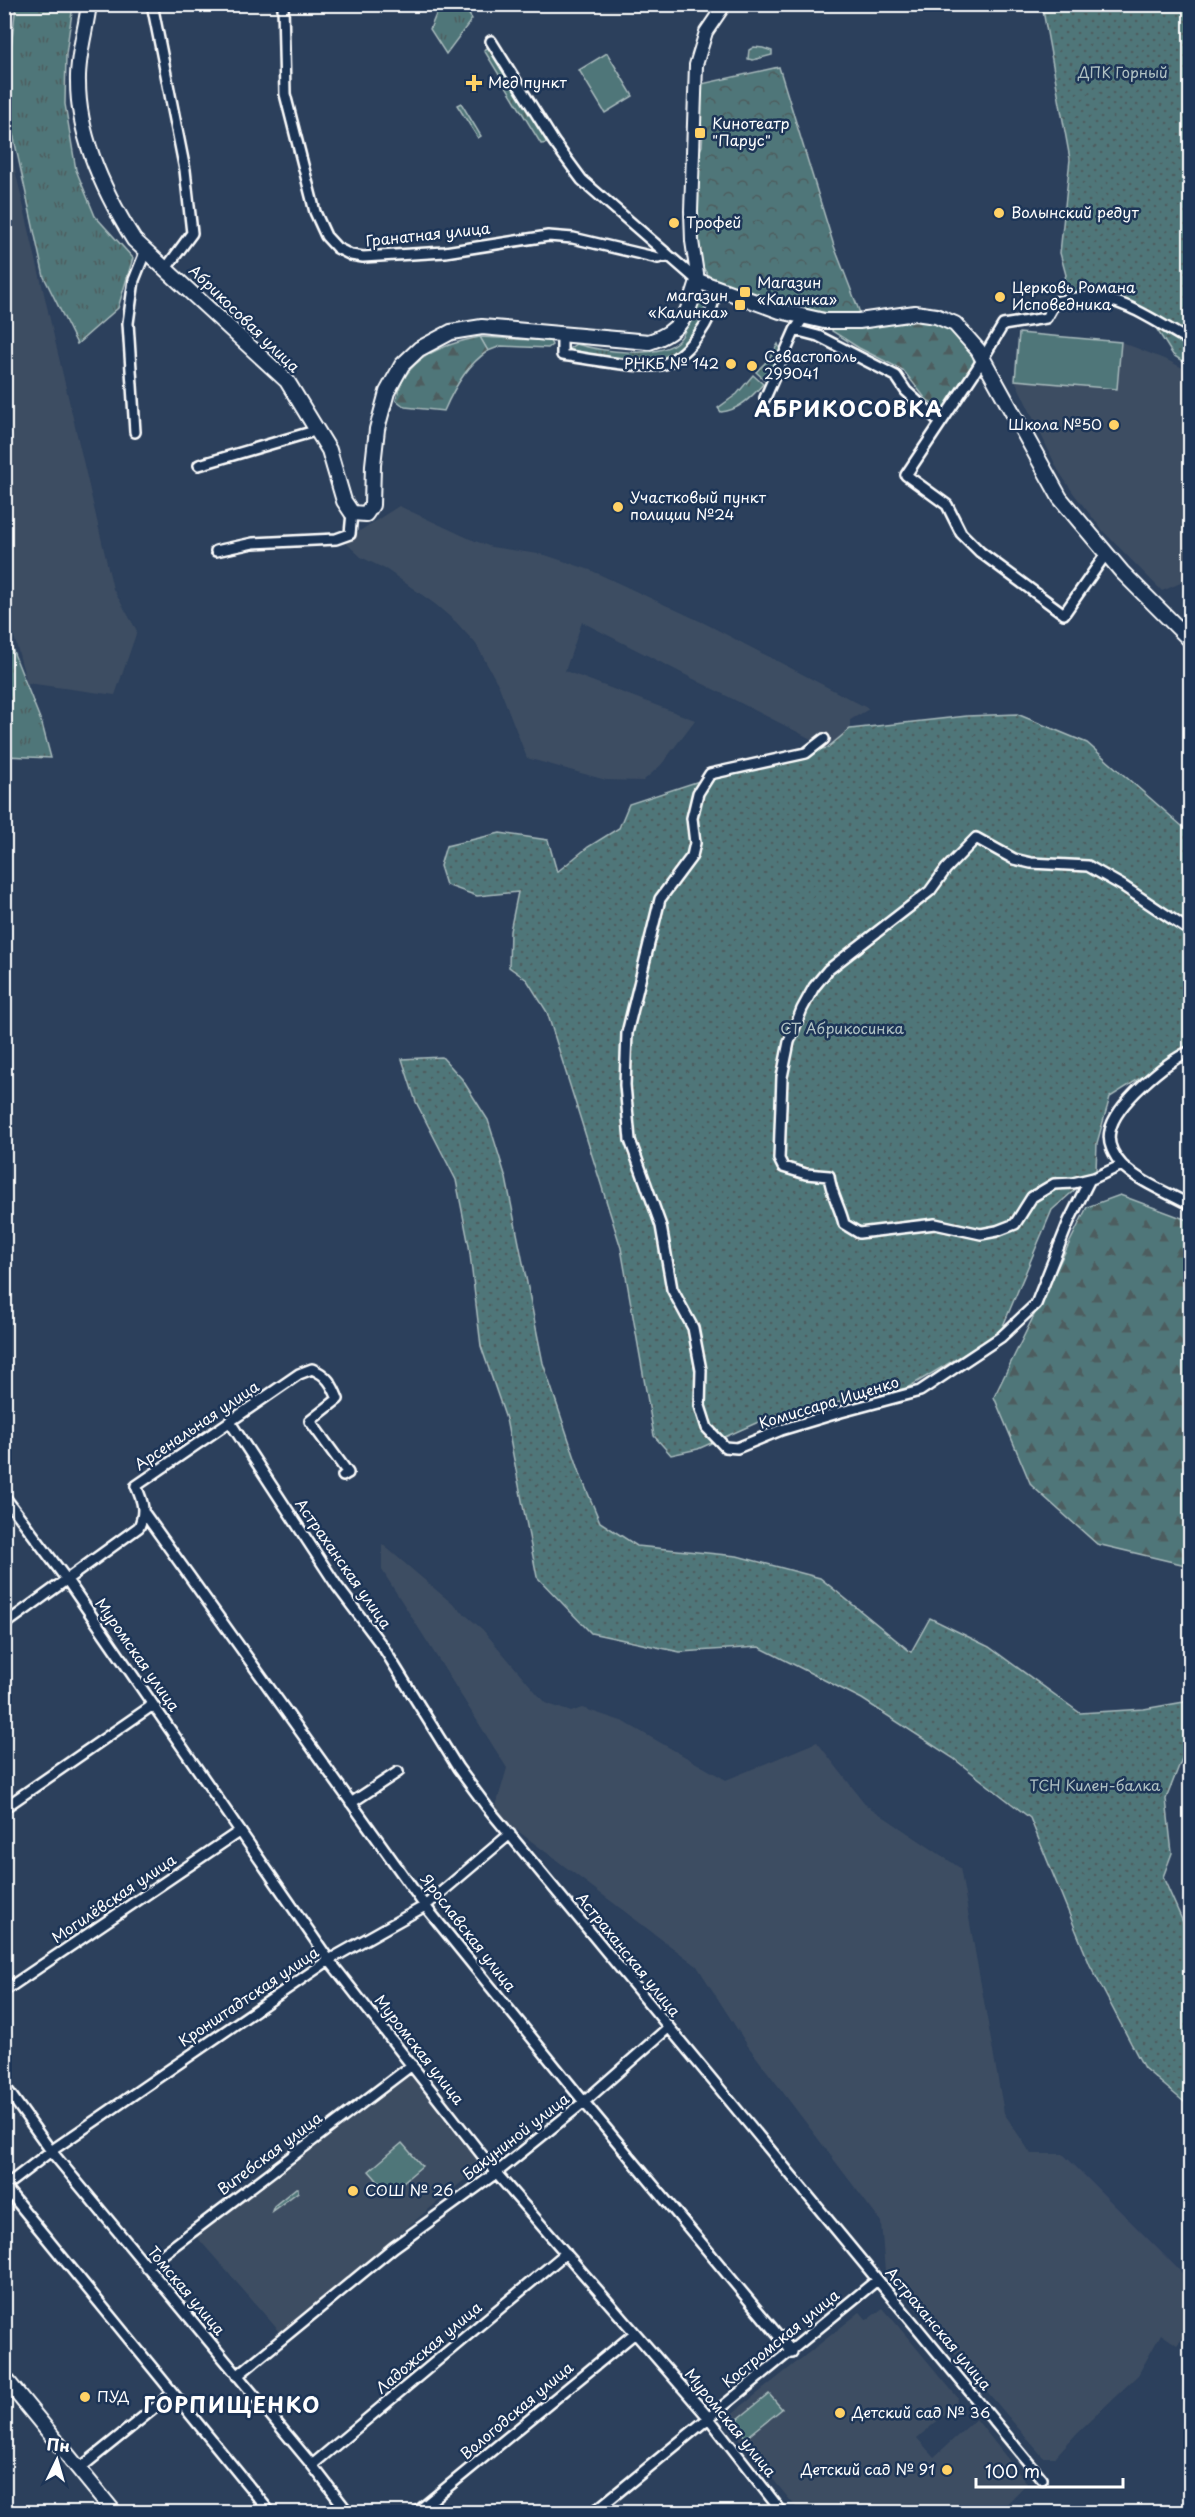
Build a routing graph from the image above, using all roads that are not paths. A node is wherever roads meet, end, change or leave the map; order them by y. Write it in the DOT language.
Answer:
graph roads {
  1 [pos="88,4"];
  2 [pos="152,4"];
  3 [pos="284,4"];
  4 [pos="725,4"];
  5 [pos="491,41"];
  6 [pos="146,250"];
  7 [pos="667,256"];
  8 [pos="166,267"];
  9 [pos="698,281"];
  10 [pos="717,290"];
  11 [pos="804,317"];
  12 [pos="795,330"];
  13 [pos="562,335"];
  14 [pos="1191,341"];
  15 [pos="982,358"];
  16 [pos="765,398"];
  17 [pos="940,422"];
  18 [pos="318,430"];
  19 [pos="135,432"];
  20 [pos="199,465"];
  21 [pos="359,513"];
  22 [pos="216,551"];
  23 [pos="1106,554"];
  24 [pos="1191,639"];
  25 [pos="824,739"];
  26 [pos="1191,931"];
  27 [pos="1191,1051"];
  28 [pos="1122,1165"];
  29 [pos="1090,1179"];
  30 [pos="1191,1205"];
  31 [pos="230,1422"];
  32 [pos="343,1476"];
  33 [pos="4,1496"];
  34 [pos="145,1514"];
  35 [pos="67,1580"];
  36 [pos="4,1625"];
  37 [pos="153,1705"];
  38 [pos="398,1772"];
  39 [pos="351,1803"];
  40 [pos="4,1808"];
  41 [pos="240,1831"];
  42 [pos="510,1834"];
  43 [pos="425,1905"];
  44 [pos="329,1960"];
  45 [pos="4,1991"];
  46 [pos="668,2028"];
  47 [pos="412,2065"];
  48 [pos="4,2085"];
  49 [pos="584,2102"];
  50 [pos="51,2151"];
  51 [pos="496,2173"];
  52 [pos="5,2187"];
  53 [pos="566,2253"];
  54 [pos="146,2267"];
  55 [pos="877,2280"];
  56 [pos="635,2333"];
  57 [pos="792,2352"];
  58 [pos="237,2376"];
  59 [pos="4,2377"];
  60 [pos="173,2393"];
  61 [pos="708,2417"];
  62 [pos="312,2465"];
  63 [pos="79,2469"];
  64 [pos="1042,2479"];
  65 [pos="114,2512"];
  66 [pos="270,2512"];
  67 [pos="348,2512"];
  68 [pos="417,2512"];
  69 [pos="594,2512"];
  70 [pos="782,2512"];
  1 -- 6 [label="main road, Абрикосовая улица"];
  2 -- 8 [label="street, Абрикосовая улица"];
  3 -- 7 [label="street, Гранатная улица"];
  4 -- 9 [label="street"];
  5 -- 7 [label="street"];
  6 -- 8 [label="main road, Абрикосовая улица"];
  6 -- 19 [label="street"];
  7 -- 9 [label="street"];
  8 -- 18 [label="main road, Абрикосовая улица"];
  9 -- 10 [label="main road"];
  9 -- 13 [label="main road"];
  10 -- 11 [label="main road"];
  10 -- 13 [label="street"];
  11 -- 12 [label="street"];
  11 -- 15 [label="main road"];
  12 -- 16 [label="street"];
  12 -- 17 [label="street"];
  13 -- 21 [label="main road"];
  14 -- 15 [label="street"];
  15 -- 17 [label="street"];
  15 -- 23 [label="main road"];
  17 -- 23 [label="street"];
  18 -- 20 [label="street"];
  18 -- 21 [label="main road, Абрикосовая улица"];
  21 -- 22 [label="street"];
  23 -- 24 [label="main road"];
  25 -- 29 [label="street, Комиссара Ищенко"];
  26 -- 29 [label="street"];
  27 -- 28 [label="street"];
  28 -- 29 [label="street"];
  28 -- 30 [label="street"];
  31 -- 32 [label="street, Арсенальная улица"];
  31 -- 34 [label="street, Арсенальная улица"];
  31 -- 42 [label="street, Астраханская улица"];
  33 -- 35 [label="street, Муромская улица"];
  34 -- 35 [label="street"];
  34 -- 39 [label="street, Ярославская улица"];
  35 -- 36 [label="street"];
  35 -- 37 [label="street, Муромская улица"];
  37 -- 40 [label="street"];
  37 -- 41 [label="street, Муромская улица"];
  38 -- 39 [label="street"];
  39 -- 43 [label="street, Ярославская улица"];
  41 -- 44 [label="street, Муромская улица"];
  41 -- 45 [label="street, Могилёвская улица"];
  42 -- 43 [label="street, Кронштадтская улица"];
  42 -- 46 [label="street, Астраханская улица"];
  43 -- 44 [label="street, Кронштадтская улица"];
  43 -- 49 [label="street, Ярославская улица"];
  44 -- 47 [label="street, Муромская улица"];
  44 -- 50 [label="street, Кронштадтская улица"];
  46 -- 49 [label="street, Бакуниной улица"];
  46 -- 55 [label="street, Астраханская улица"];
  47 -- 51 [label="street, Муромская улица"];
  47 -- 54 [label="street, Витебская улица"];
  48 -- 50 [label="street, Томская улица"];
  49 -- 51 [label="street, Бакуниной улица"];
  49 -- 57 [label="street, Ярославская улица"];
  50 -- 52 [label="street, Кронштадтская улица"];
  50 -- 54 [label="street, Томская улица"];
  51 -- 53 [label="street, Муромская улица"];
  51 -- 58 [label="street, Бакуниной улица"];
  52 -- 60 [label="street"];
  53 -- 56 [label="street, Муромская улица"];
  53 -- 62 [label="street, Ладожская улица"];
  54 -- 58 [label="street, Томская улица"];
  55 -- 57 [label="street, Костромская улица"];
  55 -- 64 [label="street, Астраханская улица"];
  56 -- 61 [label="street, Муромская улица"];
  56 -- 68 [label="street, Вологодская улица"];
  57 -- 61 [label="street, Костромская улица"];
  58 -- 62 [label="street, Томская улица"];
  59 -- 63 [label="main road"];
  60 -- 63 [label="street"];
  60 -- 66 [label="street"];
  61 -- 69 [label="street, Костромская улица"];
  61 -- 70 [label="street, Муромская улица"];
  62 -- 67 [label="street, Томская улица"];
  63 -- 65 [label="main road"];
}
